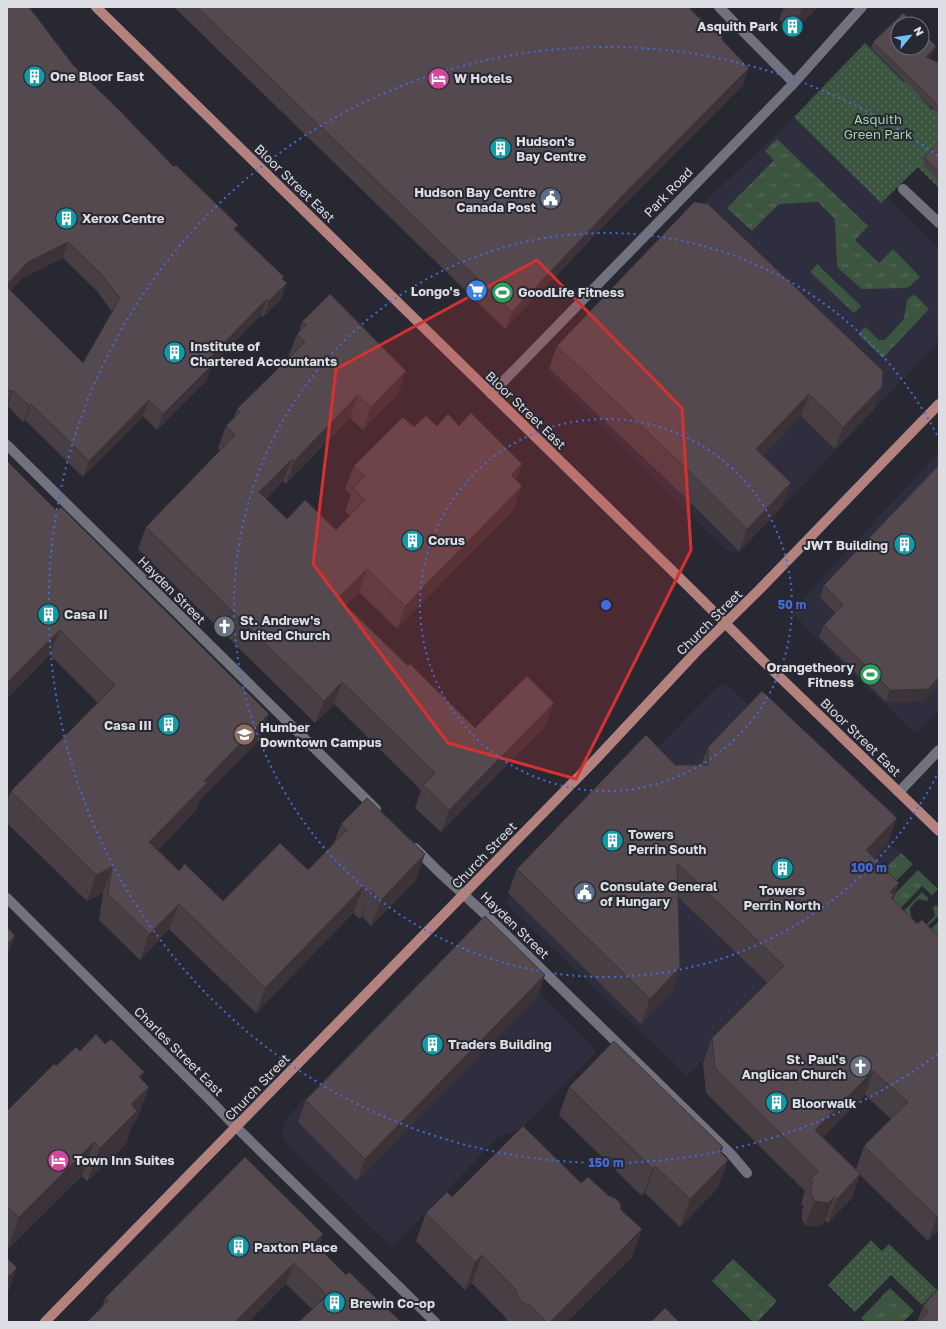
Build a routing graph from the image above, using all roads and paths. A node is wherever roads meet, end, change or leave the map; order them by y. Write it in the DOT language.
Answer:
graph roads {
  1 [pos="96,7"];
  2 [pos="719,7"];
  3 [pos="862,7"];
  4 [pos="794,83"];
  5 [pos="903,189"];
  6 [pos="939,224"];
  7 [pos="491,394"];
  8 [pos="939,404"];
  9 [pos="7,445"];
  10 [pos="726,624"];
  11 [pos="939,750"];
  12 [pos="899,792"];
  13 [pos="383,816"];
  14 [pos="939,831"];
  15 [pos="406,838"];
  16 [pos="465,894"];
  17 [pos="7,898"];
  18 [pos="236,1128"];
  19 [pos="747,1173"];
  20 [pos="45,1322"];
  21 [pos="435,1322"];
  1 -- 7 [label="main road, Bloor Street East"];
  2 -- 4 [label="street"];
  3 -- 4 [label="street, Park Road"];
  4 -- 7 [label="street, Park Road"];
  5 -- 6 [label="street"];
  7 -- 10 [label="main road, Bloor Street East"];
  8 -- 10 [label="main road, Church Street"];
  9 -- 13 [label="street, Hayden Street"];
  10 -- 12 [label="main road, Bloor Street East"];
  10 -- 16 [label="main road, Church Street"];
  11 -- 12 [label="street"];
  12 -- 14 [label="main road, Bloor Street East"];
  15 -- 16 [label="street, Hayden Street"];
  16 -- 18 [label="main road, Church Street"];
  16 -- 19 [label="street, Hayden Street"];
  17 -- 18 [label="street, Charles Street East"];
  18 -- 20 [label="main road, Church Street"];
  18 -- 21 [label="street, Charles Street East"];
}
